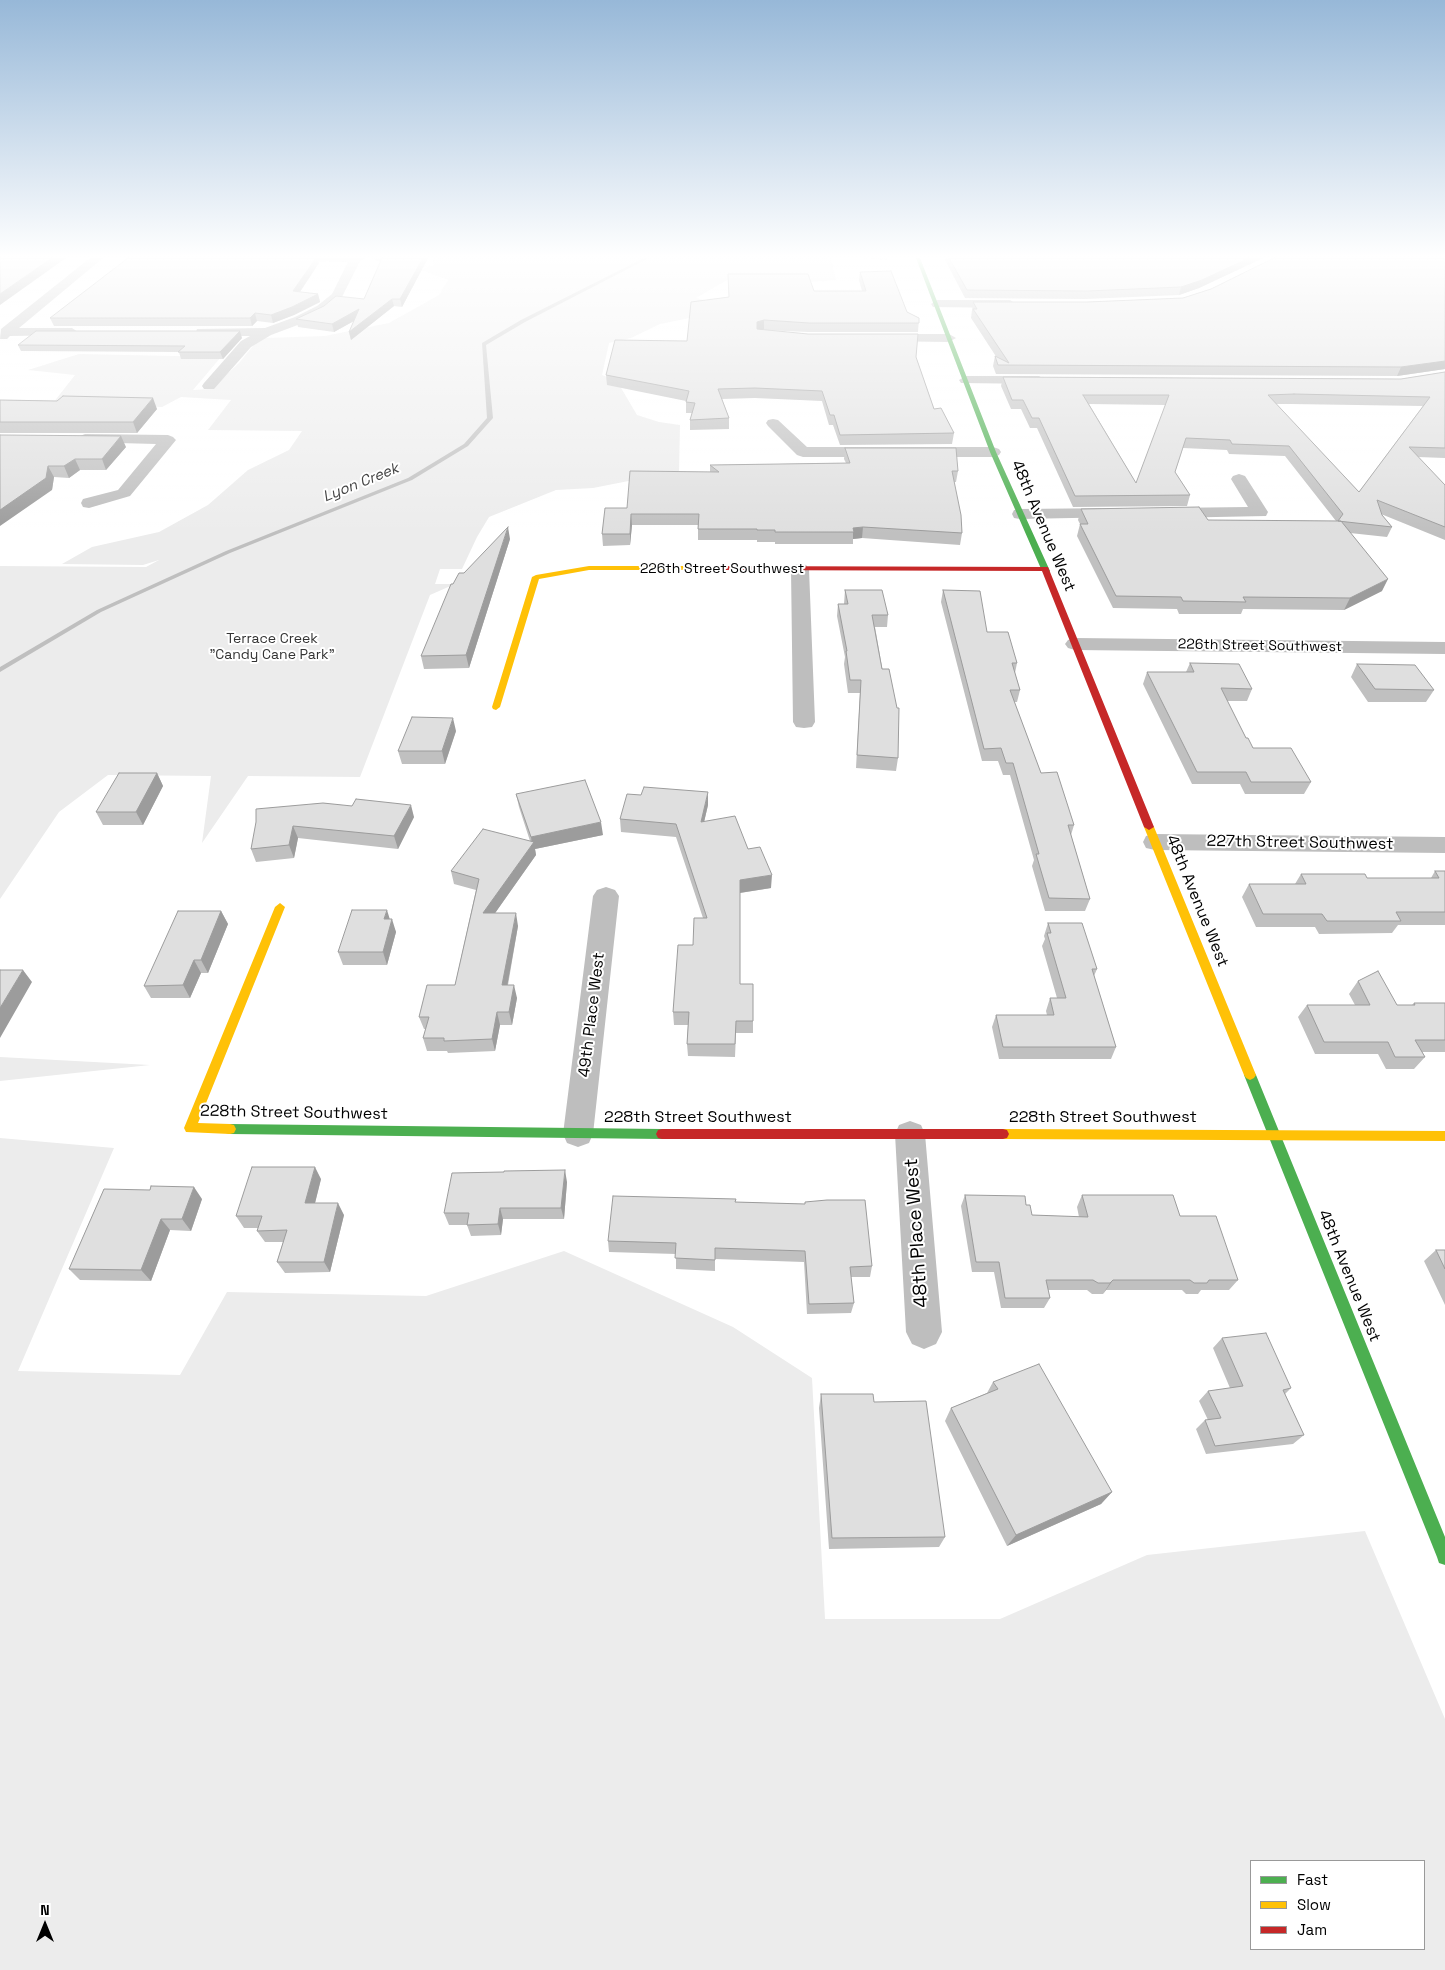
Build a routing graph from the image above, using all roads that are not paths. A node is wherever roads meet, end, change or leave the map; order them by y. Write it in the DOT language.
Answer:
graph roads {
  1 [pos="241,350"];
  2 [pos="954,350"];
  3 [pos="966,380"];
  4 [pos="1054,380"];
  5 [pos="209,386"];
  6 [pos="773,423"];
  7 [pos="69,439"];
  8 [pos="993,452"];
  9 [pos="1239,478"];
  10 [pos="89,503"];
  11 [pos="1132,513"];
  12 [pos="1152,513"];
  13 [pos="1020,514"];
  14 [pos="800,569"];
  15 [pos="1045,570"];
  16 [pos="1075,644"];
  17 [pos="1445,648"];
  18 [pos="496,707"];
  19 [pos="804,722"];
  20 [pos="1155,842"];
  21 [pos="1445,845"];
  22 [pos="606,896"];
  23 [pos="280,907"];
  24 [pos="578,1134"];
  25 [pos="910,1134"];
  26 [pos="1274,1134"];
  27 [pos="1445,1136"];
  28 [pos="924,1332"];
  29 [pos="1445,1557"];
  1 -- 5 [label="street"];
  2 -- 3 [label="main road, 48th Avenue West"];
  3 -- 4 [label="street"];
  3 -- 8 [label="main road, 48th Avenue West"];
  6 -- 8 [label="street"];
  7 -- 10 [label="street"];
  8 -- 13 [label="main road, 48th Avenue West"];
  9 -- 12 [label="street"];
  11 -- 13 [label="street"];
  13 -- 15 [label="main road, 48th Avenue West"];
  14 -- 15 [label="main road, 226th Street Southwest"];
  14 -- 18 [label="main road, 226th Street Southwest"];
  14 -- 19 [label="street"];
  15 -- 16 [label="main road, 48th Avenue West"];
  16 -- 17 [label="street, 226th Street Southwest"];
  16 -- 20 [label="main road, 48th Avenue West"];
  20 -- 21 [label="street, 227th Street Southwest"];
  20 -- 26 [label="main road, 48th Avenue West"];
  22 -- 24 [label="street, 49th Place West"];
  23 -- 24 [label="main road, 228th Street Southwest"];
  24 -- 25 [label="main road, 228th Street Southwest"];
  25 -- 26 [label="main road, 228th Street Southwest"];
  25 -- 28 [label="street, 48th Place West"];
  26 -- 27 [label="main road, 228th Street Southwest"];
  26 -- 29 [label="main road, 48th Avenue West"];
}
